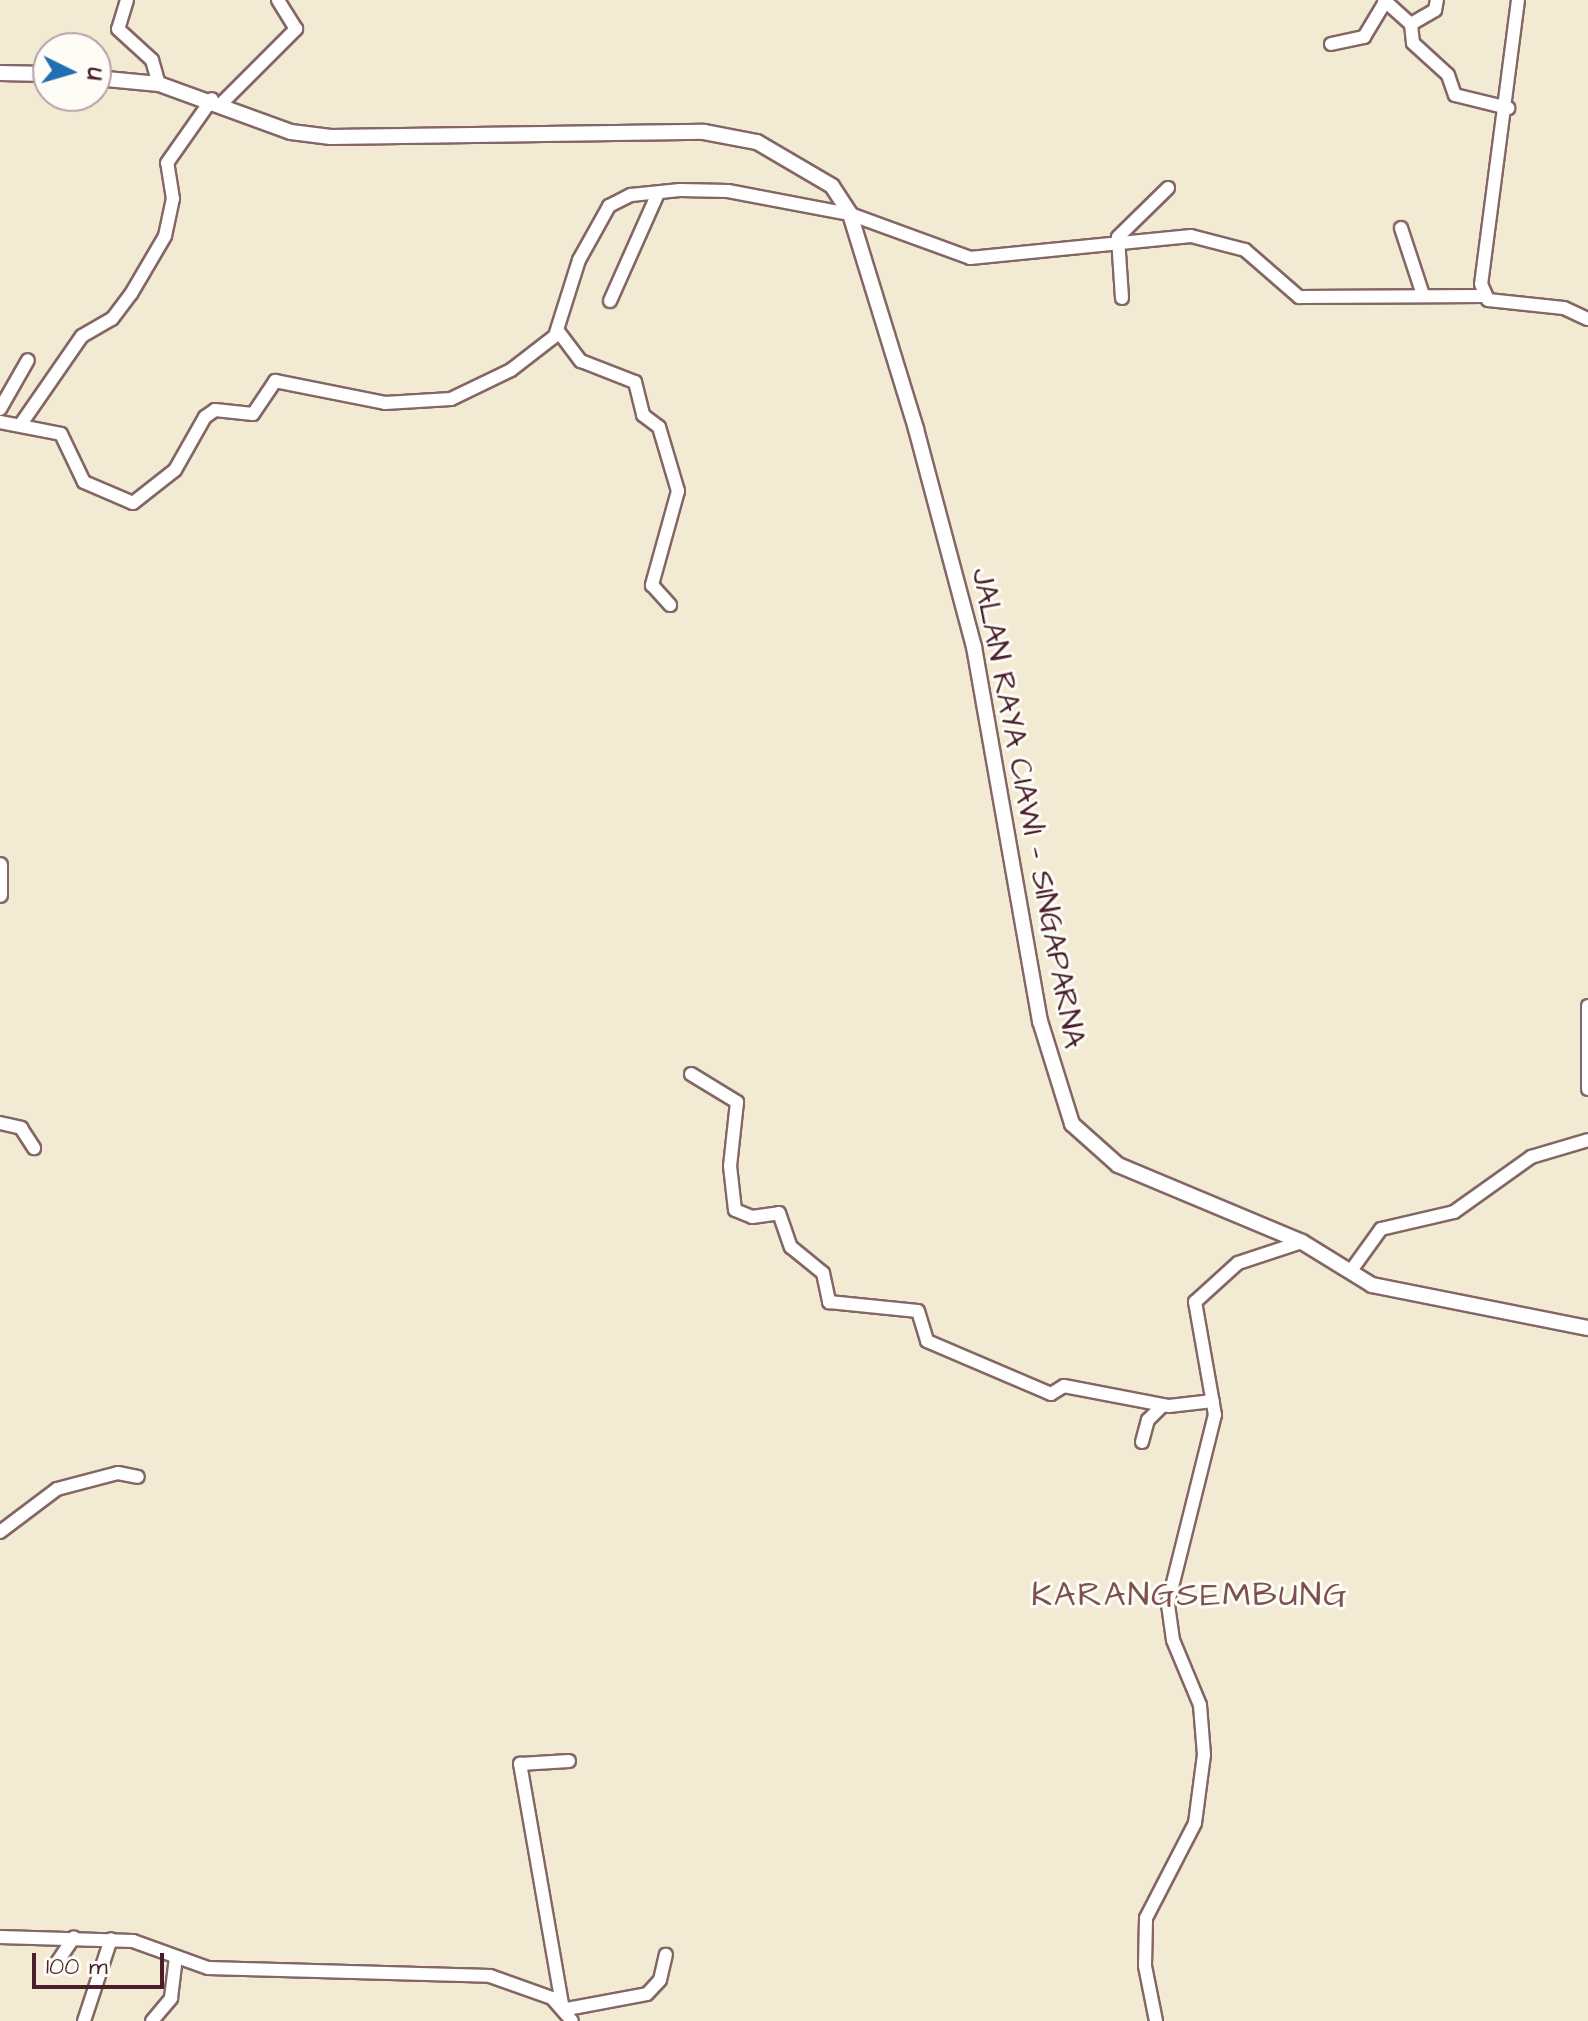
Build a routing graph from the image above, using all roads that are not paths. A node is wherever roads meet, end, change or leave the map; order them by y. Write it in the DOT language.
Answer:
graph roads {
  1 [pos="127,0"];
  2 [pos="278,0"];
  3 [pos="1437,0"];
  4 [pos="1518,0"];
  5 [pos="1384,1"];
  6 [pos="1411,24"];
  7 [pos="1331,44"];
  8 [pos="0,73"];
  9 [pos="32,74"];
  10 [pos="112,80"];
  11 [pos="159,84"];
  12 [pos="217,101"];
  13 [pos="1508,108"];
  14 [pos="1168,188"];
  15 [pos="658,193"];
  16 [pos="850,214"];
  17 [pos="1401,228"];
  18 [pos="1116,246"];
  19 [pos="1423,295"];
  20 [pos="1484,296"];
  21 [pos="1122,298"];
  22 [pos="610,301"];
  23 [pos="1588,319"];
  24 [pos="558,331"];
  25 [pos="28,360"];
  26 [pos="0,409"];
  27 [pos="0,422"];
  28 [pos="21,424"];
  29 [pos="670,605"];
  30 [pos="0,865"];
  31 [pos="0,895"];
  32 [pos="1588,1006"];
  33 [pos="691,1074"];
  34 [pos="1588,1089"];
  35 [pos="0,1123"];
  36 [pos="1588,1140"];
  37 [pos="34,1148"];
  38 [pos="1302,1242"];
  39 [pos="1350,1272"];
  40 [pos="1588,1328"];
  41 [pos="1213,1401"];
  42 [pos="1163,1405"];
  43 [pos="1142,1442"];
  44 [pos="138,1477"];
  45 [pos="0,1532"];
  46 [pos="569,1761"];
  47 [pos="0,1937"];
  48 [pos="74,1937"];
  49 [pos="111,1939"];
  50 [pos="666,1955"];
  51 [pos="176,1959"];
  52 [pos="56,1964"];
  53 [pos="567,2011"];
  54 [pos="84,2021"];
  55 [pos="152,2021"];
  56 [pos="1156,2021"];
  1 -- 11 [label="street"];
  2 -- 12 [label="street"];
  3 -- 6 [label="street"];
  4 -- 13 [label="street"];
  5 -- 6 [label="street"];
  5 -- 7 [label="street"];
  6 -- 13 [label="street"];
  8 -- 9 [label="main road"];
  10 -- 11 [label="main road, JALAN RAYA CIAWI — SINGAPARNA"];
  11 -- 12 [label="main road, JALAN RAYA CIAWI — SINGAPARNA"];
  12 -- 16 [label="main road, JALAN RAYA CIAWI — SINGAPARNA"];
  12 -- 28 [label="street"];
  13 -- 20 [label="street"];
  14 -- 18 [label="street"];
  15 -- 16 [label="street"];
  15 -- 22 [label="street"];
  15 -- 24 [label="street"];
  16 -- 18 [label="street"];
  16 -- 38 [label="main road, JALAN RAYA CIAWI — SINGAPARNA"];
  17 -- 19 [label="street"];
  18 -- 19 [label="street"];
  18 -- 21 [label="street"];
  19 -- 20 [label="street"];
  20 -- 23 [label="street"];
  24 -- 28 [label="street"];
  24 -- 29 [label="street"];
  25 -- 26 [label="street"];
  27 -- 28 [label="street"];
  30 -- 31 [label="main road"];
  32 -- 34 [label="street"];
  33 -- 42 [label="street"];
  35 -- 37 [label="street"];
  36 -- 39 [label="street"];
  38 -- 39 [label="main road, JALAN RAYA CIAWI — SINGAPARNA"];
  38 -- 41 [label="street"];
  39 -- 40 [label="main road, JALAN RAYA CIAWI — SINGAPARNA"];
  41 -- 42 [label="street"];
  41 -- 56 [label="street"];
  42 -- 43 [label="street"];
  44 -- 45 [label="street"];
  46 -- 53 [label="street"];
  47 -- 48 [label="street"];
  48 -- 49 [label="street"];
  48 -- 52 [label="street"];
  49 -- 51 [label="street"];
  49 -- 54 [label="street"];
  50 -- 53 [label="street"];
  51 -- 53 [label="street"];
  51 -- 55 [label="street"];
}
